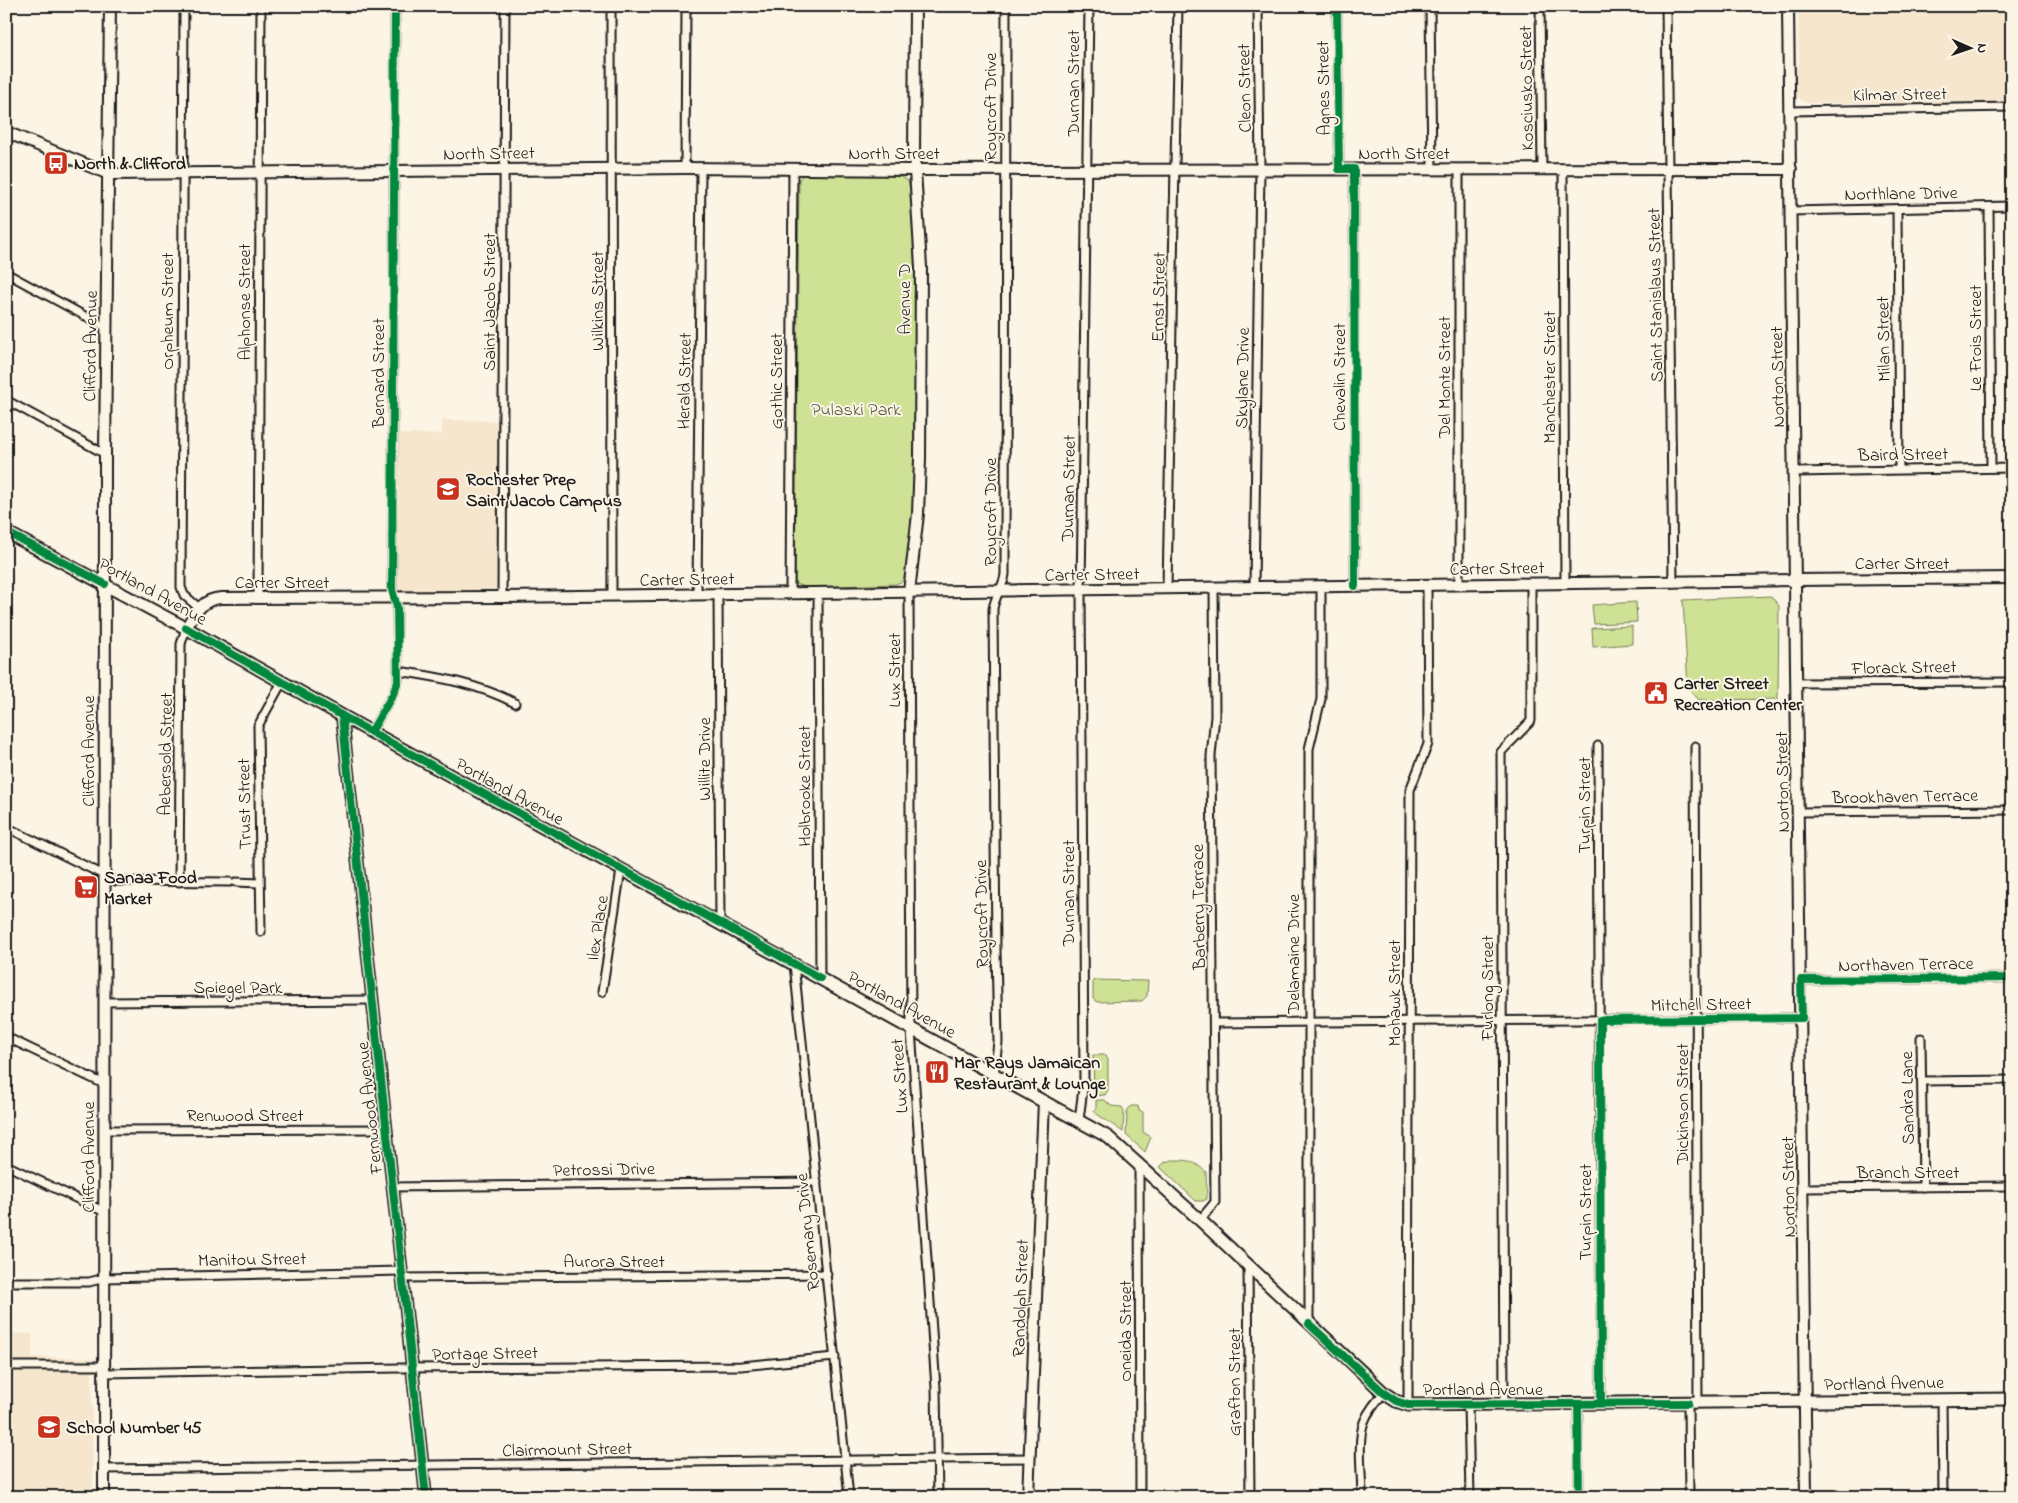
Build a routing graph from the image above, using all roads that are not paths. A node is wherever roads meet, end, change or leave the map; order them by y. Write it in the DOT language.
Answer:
graph roads {
  1 [pos="110,6"];
  2 [pos="184,6"];
  3 [pos="261,6"];
  4 [pos="396,6"];
  5 [pos="505,6"];
  6 [pos="611,6"];
  7 [pos="686,6"];
  8 [pos="915,6"];
  9 [pos="1006,6"];
  10 [pos="1089,6"];
  11 [pos="1178,6"];
  12 [pos="1258,6"];
  13 [pos="1337,6"];
  14 [pos="1430,6"];
  15 [pos="1540,6"];
  16 [pos="1666,6"];
  17 [pos="1788,6"];
  18 [pos="2012,107"];
  19 [pos="1790,111"];
  20 [pos="6,132"];
  21 [pos="612,168"];
  22 [pos="685,168"];
  23 [pos="701,168"];
  24 [pos="1432,168"];
  25 [pos="505,169"];
  26 [pos="793,169"];
  27 [pos="1005,169"];
  28 [pos="1087,169"];
  29 [pos="1175,169"];
  30 [pos="1260,169"];
  31 [pos="1339,169"];
  32 [pos="1354,169"];
  33 [pos="1459,169"];
  34 [pos="1542,169"];
  35 [pos="1791,169"];
  36 [pos="914,170"];
  37 [pos="1563,170"];
  38 [pos="1669,170"];
  39 [pos="394,171"];
  40 [pos="182,173"];
  41 [pos="260,173"];
  42 [pos="110,174"];
  43 [pos="2012,206"];
  44 [pos="1988,207"];
  45 [pos="1897,208"];
  46 [pos="1792,210"];
  47 [pos="6,273"];
  48 [pos="107,328"];
  49 [pos="6,400"];
  50 [pos="105,454"];
  51 [pos="1991,468"];
  52 [pos="2012,468"];
  53 [pos="1899,469"];
  54 [pos="1794,472"];
  55 [pos="7,534"];
  56 [pos="2012,578"];
  57 [pos="1796,580"];
  58 [pos="1673,582"];
  59 [pos="105,584"];
  60 [pos="1531,584"];
  61 [pos="1564,584"];
  62 [pos="1459,585"];
  63 [pos="1321,586"];
  64 [pos="1355,586"];
  65 [pos="1427,586"];
  66 [pos="1254,587"];
  67 [pos="1167,588"];
  68 [pos="1214,588"];
  69 [pos="1081,590"];
  70 [pos="998,591"];
  71 [pos="909,592"];
  72 [pos="790,593"];
  73 [pos="818,593"];
  74 [pos="718,594"];
  75 [pos="697,595"];
  76 [pos="612,596"];
  77 [pos="258,598"];
  78 [pos="395,598"];
  79 [pos="502,598"];
  80 [pos="199,608"];
  81 [pos="186,628"];
  82 [pos="398,671"];
  83 [pos="282,682"];
  84 [pos="2012,682"];
  85 [pos="1798,684"];
  86 [pos="515,703"];
  87 [pos="342,716"];
  88 [pos="371,732"];
  89 [pos="1598,746"];
  90 [pos="1695,746"];
  91 [pos="2012,810"];
  92 [pos="1799,812"];
  93 [pos="6,827"];
  94 [pos="621,870"];
  95 [pos="104,875"];
  96 [pos="179,882"];
  97 [pos="260,883"];
  98 [pos="720,924"];
  99 [pos="260,932"];
  100 [pos="794,964"];
  101 [pos="820,978"];
  102 [pos="2012,978"];
  103 [pos="1801,980"];
  104 [pos="602,992"];
  105 [pos="372,1000"];
  106 [pos="104,1002"];
  107 [pos="1802,1018"];
  108 [pos="1696,1019"];
  109 [pos="1502,1020"];
  110 [pos="1600,1020"];
  111 [pos="1409,1021"];
  112 [pos="1308,1022"];
  113 [pos="1215,1023"];
  114 [pos="911,1030"];
  115 [pos="6,1037"];
  116 [pos="1921,1038"];
  117 [pos="994,1075"];
  118 [pos="2012,1080"];
  119 [pos="1922,1081"];
  120 [pos="104,1084"];
  121 [pos="1044,1101"];
  122 [pos="1079,1120"];
  123 [pos="386,1129"];
  124 [pos="104,1130"];
  125 [pos="6,1165"];
  126 [pos="1139,1165"];
  127 [pos="817,1182"];
  128 [pos="2012,1186"];
  129 [pos="392,1187"];
  130 [pos="1923,1187"];
  131 [pos="1804,1188"];
  132 [pos="104,1212"];
  133 [pos="1200,1220"];
  134 [pos="1248,1266"];
  135 [pos="401,1274"];
  136 [pos="827,1274"];
  137 [pos="105,1278"];
  138 [pos="6,1282"];
  139 [pos="1308,1324"];
  140 [pos="835,1357"];
  141 [pos="6,1366"];
  142 [pos="411,1368"];
  143 [pos="104,1370"];
  144 [pos="1384,1393"];
  145 [pos="2012,1399"];
  146 [pos="1942,1400"];
  147 [pos="1805,1401"];
  148 [pos="1693,1403"];
  149 [pos="1468,1404"];
  150 [pos="1504,1404"];
  151 [pos="1578,1404"];
  152 [pos="1601,1404"];
  153 [pos="1408,1405"];
  154 [pos="1030,1458"];
  155 [pos="845,1460"];
  156 [pos="938,1460"];
  157 [pos="421,1465"];
  158 [pos="104,1469"];
  159 [pos="104,1497"];
  160 [pos="426,1497"];
  161 [pos="849,1497"];
  162 [pos="938,1497"];
  163 [pos="1028,1497"];
  164 [pos="1140,1497"];
  165 [pos="1250,1497"];
  166 [pos="1362,1497"];
  167 [pos="1470,1497"];
  168 [pos="1579,1497"];
  169 [pos="1689,1497"];
  170 [pos="1806,1497"];
  171 [pos="1943,1497"];
  1 -- 42 [label="main road, Clifford Avenue"];
  2 -- 40 [label="street, Orpheum Street"];
  3 -- 41 [label="street, Alphonse Street"];
  4 -- 39 [label="street, Bernard Street"];
  5 -- 25 [label="street, Saint Jacob Street"];
  6 -- 21 [label="street, Wilkins Street"];
  7 -- 22 [label="street"];
  8 -- 36 [label="main road, Avenue D"];
  9 -- 27 [label="street, Roycroft Drive"];
  10 -- 28 [label="street, Durnan Street"];
  11 -- 29 [label="street, Ernst Street"];
  12 -- 30 [label="street, Cleon Street"];
  13 -- 31 [label="street, Agnes Street"];
  14 -- 24 [label="street"];
  15 -- 34 [label="street, Kosciusko Street"];
  16 -- 38 [label="street, Saint Stanislaus Street"];
  17 -- 19 [label="main road, Norton Street"];
  18 -- 19 [label="street, Kilmar Street"];
  19 -- 35 [label="main road, Norton Street"];
  20 -- 42 [label="main road, North Street"];
  21 -- 22 [label="main road, North Street"];
  21 -- 25 [label="main road, North Street"];
  21 -- 76 [label="street, Wilkins Street"];
  22 -- 23 [label="main road, North Street"];
  23 -- 26 [label="main road, North Street"];
  23 -- 75 [label="street, Herald Street"];
  24 -- 32 [label="main road, North Street"];
  24 -- 33 [label="main road, North Street"];
  25 -- 39 [label="main road, North Street"];
  25 -- 79 [label="street, Saint Jacob Street"];
  26 -- 36 [label="main road, North Street"];
  26 -- 72 [label="street, Gothic Street"];
  27 -- 28 [label="main road, North Street"];
  27 -- 36 [label="main road, North Street"];
  27 -- 70 [label="street, Roycroft Drive"];
  28 -- 29 [label="main road, North Street"];
  28 -- 69 [label="street, Durnan Street"];
  29 -- 30 [label="main road, North Street"];
  29 -- 67 [label="street, Ernst Street"];
  30 -- 31 [label="main road, North Street"];
  30 -- 66 [label="street, Skylane Drive"];
  31 -- 32 [label="main road, North Street"];
  32 -- 64 [label="street, Chevalin Street"];
  33 -- 34 [label="main road, North Street"];
  33 -- 62 [label="street, Del Monte Street"];
  34 -- 37 [label="main road, North Street"];
  35 -- 38 [label="main road, North Street"];
  35 -- 46 [label="main road, Norton Street"];
  36 -- 71 [label="main road, Avenue D"];
  37 -- 38 [label="main road, North Street"];
  37 -- 61 [label="street, Manchester Street"];
  38 -- 58 [label="street, Saint Stanislaus Street"];
  39 -- 41 [label="main road, North Street"];
  39 -- 78 [label="street, Bernard Street"];
  40 -- 41 [label="main road, North Street"];
  40 -- 42 [label="main road, North Street"];
  40 -- 80 [label="street, Orpheum Street"];
  41 -- 77 [label="street, Alphonse Street"];
  42 -- 48 [label="main road, Clifford Avenue"];
  43 -- 44 [label="street, Northlane Drive"];
  44 -- 45 [label="street, Northlane Drive"];
  44 -- 51 [label="street, Le Frois Street"];
  45 -- 46 [label="street, Northlane Drive"];
  45 -- 53 [label="street, Milan Street"];
  46 -- 54 [label="main road, Norton Street"];
  47 -- 48 [label="street"];
  48 -- 50 [label="main road, Clifford Avenue"];
  49 -- 50 [label="street"];
  50 -- 59 [label="main road, Clifford Avenue"];
  51 -- 52 [label="street, Baird Street"];
  51 -- 53 [label="street, Baird Street"];
  53 -- 54 [label="street, Baird Street"];
  54 -- 57 [label="main road, Norton Street"];
  55 -- 59 [label="main road, Portland Avenue"];
  56 -- 57 [label="main road, Carter Street"];
  57 -- 58 [label="main road, Carter Street"];
  57 -- 85 [label="main road, Norton Street"];
  58 -- 61 [label="main road, Carter Street"];
  59 -- 81 [label="main road, Portland Avenue"];
  59 -- 95 [label="main road, Clifford Avenue"];
  60 -- 61 [label="main road, Carter Street"];
  60 -- 62 [label="main road, Carter Street"];
  60 -- 109 [label="street, Furlong Street"];
  62 -- 65 [label="main road, Carter Street"];
  63 -- 64 [label="main road, Carter Street"];
  63 -- 66 [label="main road, Carter Street"];
  63 -- 112 [label="street, Delamaine Drive"];
  64 -- 65 [label="main road, Carter Street"];
  65 -- 111 [label="street, Mohawk Street"];
  66 -- 68 [label="main road, Carter Street"];
  67 -- 68 [label="main road, Carter Street"];
  67 -- 69 [label="main road, Carter Street"];
  68 -- 113 [label="street, Barberry Terrace"];
  69 -- 70 [label="main road, Carter Street"];
  69 -- 122 [label="street, Durnan Street"];
  70 -- 71 [label="main road, Carter Street"];
  70 -- 117 [label="street, Roycroft Drive"];
  71 -- 73 [label="main road, Carter Street"];
  71 -- 114 [label="street, Lux Street"];
  72 -- 73 [label="main road, Carter Street"];
  72 -- 74 [label="main road, Carter Street"];
  73 -- 101 [label="street, Holbrooke Street"];
  74 -- 75 [label="main road, Carter Street"];
  74 -- 98 [label="street, Willite Drive"];
  75 -- 76 [label="main road, Carter Street"];
  76 -- 79 [label="main road, Carter Street"];
  77 -- 78 [label="main road, Carter Street"];
  77 -- 80 [label="main road, Carter Street"];
  78 -- 79 [label="main road, Carter Street"];
  78 -- 82 [label="street, Bernard Street"];
  80 -- 81 [label="main road"];
  81 -- 83 [label="main road, Portland Avenue"];
  81 -- 96 [label="street, Aebersold Street"];
  82 -- 86 [label="street"];
  82 -- 88 [label="street, Bernard Street"];
  83 -- 87 [label="main road, Portland Avenue"];
  83 -- 97 [label="street, Trust Street"];
  84 -- 85 [label="street, Florack Street"];
  85 -- 92 [label="main road, Norton Street"];
  87 -- 88 [label="main road, Portland Avenue"];
  87 -- 105 [label="main road, Fernwood Avenue"];
  88 -- 94 [label="main road, Portland Avenue"];
  89 -- 110 [label="street, Turpin Street"];
  90 -- 108 [label="street, Dickinson Street"];
  91 -- 92 [label="street, Brookhaven Terrace"];
  92 -- 103 [label="main road, Norton Street"];
  93 -- 95 [label="street"];
  94 -- 98 [label="main road, Portland Avenue"];
  94 -- 104 [label="street, Ilex Place"];
  95 -- 96 [label="street"];
  95 -- 106 [label="main road, Clifford Avenue"];
  96 -- 97 [label="street"];
  97 -- 99 [label="street, Trust Street"];
  98 -- 100 [label="main road, Portland Avenue"];
  100 -- 101 [label="main road, Portland Avenue"];
  100 -- 127 [label="street, Rosemary Drive"];
  101 -- 114 [label="main road, Portland Avenue"];
  102 -- 103 [label="street, Northaven Terrace"];
  103 -- 107 [label="main road, Norton Street"];
  105 -- 106 [label="street, Spiegel Park"];
  105 -- 123 [label="main road, Fernwood Avenue"];
  106 -- 120 [label="main road, Clifford Avenue"];
  107 -- 108 [label="street, Mitchell Street"];
  107 -- 131 [label="main road, Norton Street"];
  108 -- 110 [label="street, Mitchell Street"];
  108 -- 148 [label="street, Dickinson Street"];
  109 -- 110 [label="street, Mitchell Street"];
  109 -- 111 [label="street, Mitchell Street"];
  109 -- 150 [label="street, Furlong Street"];
  110 -- 152 [label="street, Turpin Street"];
  111 -- 112 [label="street, Mitchell Street"];
  111 -- 153 [label="street, Mohawk Street"];
  112 -- 113 [label="street, Mitchell Street"];
  112 -- 139 [label="street, Delamaine Drive"];
  113 -- 133 [label="street, Barberry Terrace"];
  114 -- 117 [label="main road, Portland Avenue"];
  114 -- 156 [label="street, Lux Street"];
  115 -- 120 [label="street"];
  116 -- 119 [label="street, Sandra Lane"];
  117 -- 121 [label="main road, Portland Avenue"];
  118 -- 119 [label="street"];
  119 -- 130 [label="street, Sandra Lane"];
  120 -- 124 [label="main road, Clifford Avenue"];
  121 -- 122 [label="main road, Portland Avenue"];
  121 -- 154 [label="main road, Randolph Street"];
  122 -- 126 [label="main road, Portland Avenue"];
  123 -- 124 [label="street, Renwood Street"];
  123 -- 129 [label="main road, Fernwood Avenue"];
  124 -- 132 [label="main road, Clifford Avenue"];
  125 -- 132 [label="street"];
  126 -- 133 [label="main road, Portland Avenue"];
  126 -- 164 [label="street, Oneida Street"];
  127 -- 129 [label="street, Petrossi Drive"];
  127 -- 136 [label="street, Rosemary Drive"];
  128 -- 130 [label="street, Branch Street"];
  129 -- 135 [label="main road, Fernwood Avenue"];
  130 -- 131 [label="street, Branch Street"];
  131 -- 147 [label="main road, Norton Street"];
  132 -- 137 [label="main road, Clifford Avenue"];
  133 -- 134 [label="main road, Portland Avenue"];
  134 -- 139 [label="main road, Portland Avenue"];
  134 -- 165 [label="street, Grafton Street"];
  135 -- 136 [label="street, Aurora Street"];
  135 -- 137 [label="street, Manitou Street"];
  135 -- 142 [label="main road, Fernwood Avenue"];
  136 -- 140 [label="street, Rosemary Drive"];
  137 -- 138 [label="street, Manitou Street"];
  137 -- 143 [label="main road, Clifford Avenue"];
  139 -- 144 [label="main road, Portland Avenue"];
  140 -- 142 [label="street, Portage Street"];
  140 -- 155 [label="street, Rosemary Drive"];
  141 -- 143 [label="street, Portage Street"];
  142 -- 143 [label="street, Portage Street"];
  142 -- 157 [label="main road, Fernwood Avenue"];
  143 -- 158 [label="main road, Clifford Avenue"];
  144 -- 153 [label="main road, Portland Avenue"];
  144 -- 166 [label="street"];
  145 -- 146 [label="main road, Portland Avenue"];
  146 -- 147 [label="main road, Portland Avenue"];
  146 -- 171 [label="street"];
  147 -- 148 [label="main road, Portland Avenue"];
  147 -- 170 [label="main road, Norton Street"];
  148 -- 152 [label="main road, Portland Avenue"];
  148 -- 169 [label="street, Dickinson Street"];
  149 -- 150 [label="main road, Portland Avenue"];
  149 -- 153 [label="main road, Portland Avenue"];
  149 -- 167 [label="street"];
  150 -- 151 [label="main road, Portland Avenue"];
  151 -- 152 [label="main road, Portland Avenue"];
  151 -- 168 [label="street"];
  154 -- 156 [label="street, Clairmount Street"];
  154 -- 163 [label="main road, Randolph Street"];
  155 -- 156 [label="street, Clairmount Street"];
  155 -- 157 [label="street, Clairmount Street"];
  155 -- 161 [label="street, Rosemary Drive"];
  156 -- 162 [label="street, Lux Street"];
  157 -- 158 [label="street, Clairmount Street"];
  157 -- 160 [label="main road, Fernwood Avenue"];
  158 -- 159 [label="main road, Clifford Avenue"];
}
